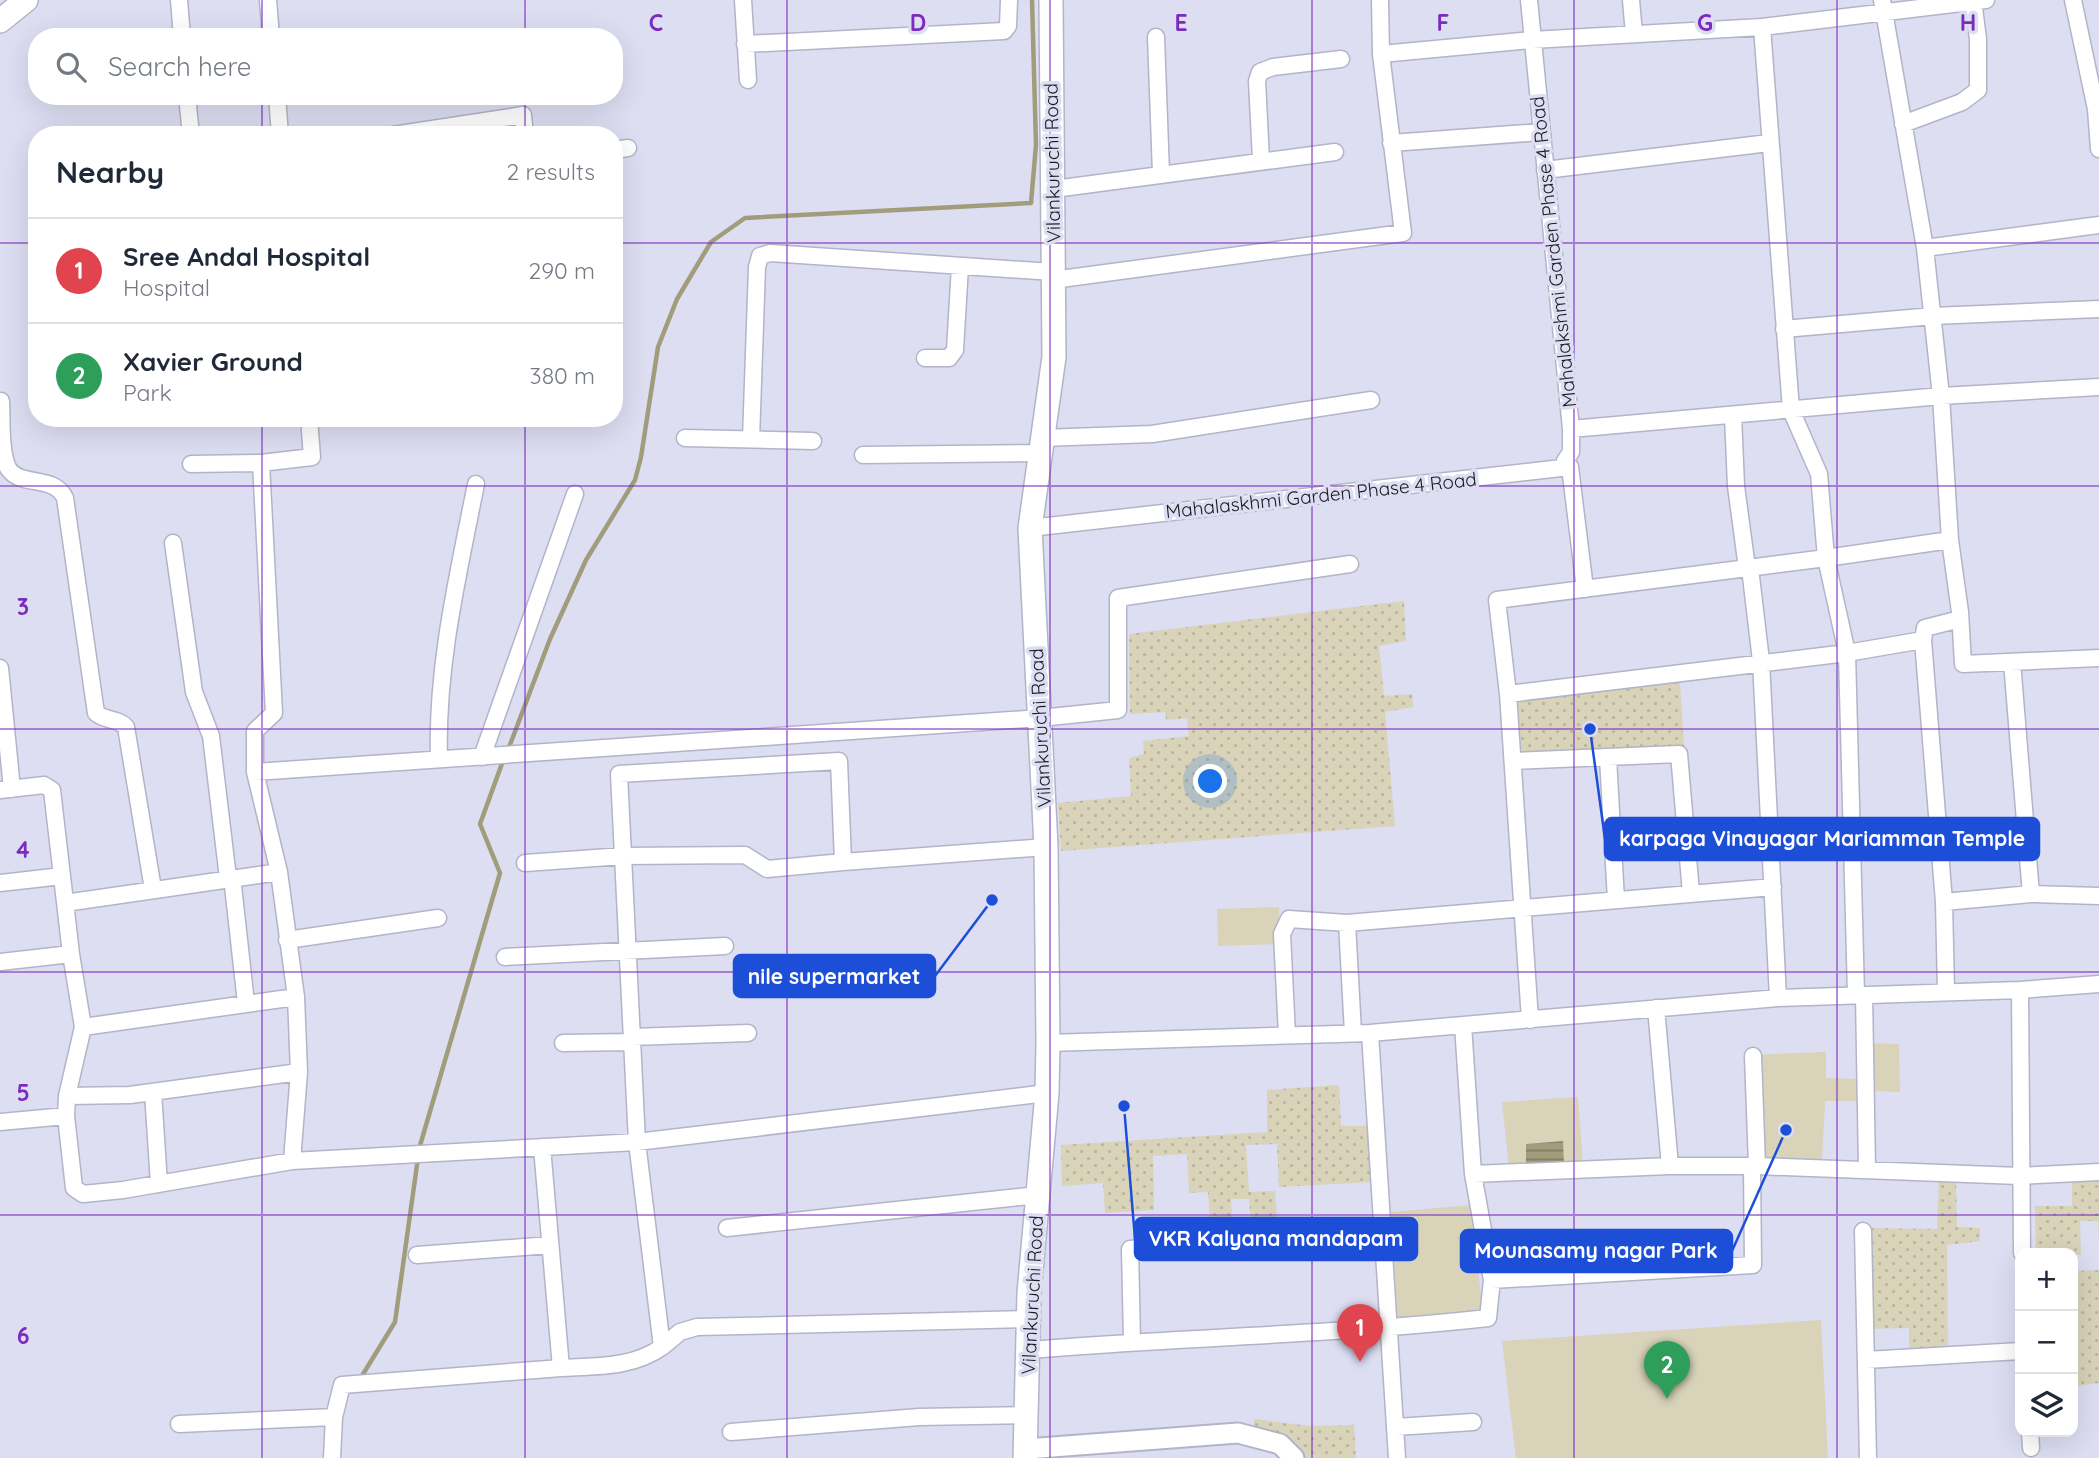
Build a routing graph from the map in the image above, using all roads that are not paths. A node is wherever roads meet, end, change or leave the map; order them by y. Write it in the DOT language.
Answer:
graph roads {
  1 [pos="26,0"];
  2 [pos="179,0"];
  3 [pos="268,0"];
  4 [pos="743,0"];
  5 [pos="1009,0"];
  6 [pos="1051,0"];
  7 [pos="1380,0"];
  8 [pos="1529,0"];
  9 [pos="1631,0"];
  10 [pos="2073,0"];
  11 [pos="1978,1"];
  12 [pos="1883,5"];
  13 [pos="0,21"];
  14 [pos="1762,27"];
  15 [pos="181,28"];
  16 [pos="270,28"];
  17 [pos="1634,34"];
  18 [pos="1156,37"];
  19 [pos="1532,40"];
  20 [pos="746,44"];
  21 [pos="1381,54"];
  22 [pos="1341,59"];
  23 [pos="748,80"];
  24 [pos="188,105"];
  25 [pos="278,105"];
  26 [pos="1903,124"];
  27 [pos="190,126"];
  28 [pos="279,126"];
  29 [pos="452,126"];
  30 [pos="524,126"];
  31 [pos="1541,132"];
  32 [pos="1391,143"];
  33 [pos="1769,143"];
  34 [pos="2099,149"];
  35 [pos="1335,152"];
  36 [pos="1261,160"];
  37 [pos="1545,170"];
  38 [pos="1161,174"];
  39 [pos="1054,190"];
  40 [pos="2099,225"];
  41 [pos="1925,248"];
  42 [pos="960,266"];
  43 [pos="1053,276"];
  44 [pos="2099,309"];
  45 [pos="1933,316"];
  46 [pos="1784,329"];
  47 [pos="925,358"];
  48 [pos="2099,387"];
  49 [pos="1941,396"];
  50 [pos="1371,400"];
  51 [pos="1,401"];
  52 [pos="1791,411"];
  53 [pos="1732,415"];
  54 [pos="310,427"];
  55 [pos="1571,429"];
  56 [pos="685,438"];
  57 [pos="751,439"];
  58 [pos="813,441"];
  59 [pos="1042,445"];
  60 [pos="863,455"];
  61 [pos="261,463"];
  62 [pos="191,464"];
  63 [pos="1570,467"];
  64 [pos="476,484"];
  65 [pos="575,494"];
  66 [pos="1030,528"];
  67 [pos="1950,540"];
  68 [pos="173,543"];
  69 [pos="1826,558"];
  70 [pos="1350,564"];
  71 [pos="1748,568"];
  72 [pos="1585,589"];
  73 [pos="1960,619"];
  74 [pos="1923,640"];
  75 [pos="1847,653"];
  76 [pos="2099,658"];
  77 [pos="1761,661"];
  78 [pos="2012,662"];
  79 [pos="0,668"];
  80 [pos="1508,694"];
  81 [pos="1040,718"];
  82 [pos="482,757"];
  83 [pos="1608,758"];
  84 [pos="439,760"];
  85 [pos="1513,761"];
  86 [pos="255,772"];
  87 [pos="6,789"];
  88 [pos="1046,848"];
  89 [pos="623,856"];
  90 [pos="843,862"];
  91 [pos="525,863"];
  92 [pos="279,872"];
  93 [pos="62,876"];
  94 [pos="230,877"];
  95 [pos="0,883"];
  96 [pos="1773,887"];
  97 [pos="153,889"];
  98 [pos="1691,893"];
  99 [pos="2031,894"];
  100 [pos="2099,897"];
  101 [pos="1616,900"];
  102 [pos="1944,902"];
  103 [pos="65,903"];
  104 [pos="1524,907"];
  105 [pos="438,918"];
  106 [pos="1347,923"];
  107 [pos="287,940"];
  108 [pos="725,946"];
  109 [pos="628,952"];
  110 [pos="71,954"];
  111 [pos="505,957"];
  112 [pos="0,962"];
  113 [pos="2099,984"];
  114 [pos="2020,990"];
  115 [pos="1946,992"];
  116 [pos="1860,995"];
  117 [pos="296,997"];
  118 [pos="1778,998"];
  119 [pos="246,1003"];
  120 [pos="1656,1008"];
  121 [pos="1530,1020"];
  122 [pos="1463,1025"];
  123 [pos="83,1027"];
  124 [pos="748,1033"];
  125 [pos="1353,1033"];
  126 [pos="1370,1033"];
  127 [pos="1287,1035"];
  128 [pos="632,1040"];
  129 [pos="1048,1043"];
  130 [pos="563,1044"];
  131 [pos="1753,1056"];
  132 [pos="299,1072"];
  133 [pos="153,1092"];
  134 [pos="1047,1093"];
  135 [pos="66,1096"];
  136 [pos="66,1116"];
  137 [pos="0,1122"];
  138 [pos="637,1142"];
  139 [pos="542,1147"];
  140 [pos="292,1161"];
  141 [pos="1671,1166"];
  142 [pos="1755,1166"];
  143 [pos="1867,1170"];
  144 [pos="2099,1171"];
  145 [pos="1473,1174"];
  146 [pos="2019,1176"];
  147 [pos="159,1184"];
  148 [pos="1038,1195"];
  149 [pos="727,1228"];
  150 [pos="1383,1230"];
  151 [pos="1863,1231"];
  152 [pos="550,1245"];
  153 [pos="2022,1248"];
  154 [pos="417,1255"];
  155 [pos="1492,1280"];
  156 [pos="1029,1319"];
  157 [pos="1391,1329"];
  158 [pos="1132,1341"];
  159 [pos="662,1347"];
  160 [pos="1029,1350"];
  161 [pos="2015,1351"];
  162 [pos="1866,1360"];
  163 [pos="561,1368"];
  164 [pos="1027,1415"];
  165 [pos="334,1417"];
  166 [pos="1473,1422"];
  167 [pos="179,1424"];
  168 [pos="1396,1427"];
  169 [pos="731,1432"];
  170 [pos="1026,1454"];
  171 [pos="332,1458"];
  172 [pos="1294,1458"];
  173 [pos="1397,1458"];
  174 [pos="1868,1458"];
  1 -- 13 [label="main road"];
  2 -- 15 [label="street"];
  3 -- 16 [label="street"];
  4 -- 20 [label="street"];
  5 -- 20 [label="street"];
  6 -- 39 [label="main road, Vilankuruchi Road"];
  7 -- 21 [label="street"];
  8 -- 19 [label="street, Mahalakshmi Garden Phase 4 Road"];
  9 -- 17 [label="street"];
  10 -- 34 [label="street"];
  11 -- 12 [label="street"];
  11 -- 26 [label="street"];
  12 -- 14 [label="street"];
  12 -- 26 [label="street"];
  14 -- 17 [label="street"];
  14 -- 33 [label="street"];
  17 -- 19 [label="street"];
  18 -- 38 [label="street"];
  19 -- 21 [label="street"];
  19 -- 31 [label="street, Mahalakshmi Garden Phase 4 Road"];
  20 -- 23 [label="street"];
  21 -- 32 [label="street"];
  22 -- 36 [label="street"];
  24 -- 27 [label="street"];
  25 -- 28 [label="street"];
  26 -- 41 [label="street"];
  29 -- 30 [label="street"];
  31 -- 32 [label="street"];
  31 -- 37 [label="street, Mahalakshmi Garden Phase 4 Road"];
  32 -- 43 [label="street"];
  33 -- 37 [label="street"];
  33 -- 46 [label="street"];
  35 -- 36 [label="street"];
  36 -- 38 [label="street"];
  37 -- 55 [label="street, Mahalakshmi Garden Phase 4 Road"];
  38 -- 39 [label="street"];
  39 -- 43 [label="main road, Vilankuruchi Road"];
  40 -- 41 [label="street"];
  41 -- 45 [label="street"];
  42 -- 43 [label="street"];
  42 -- 47 [label="street"];
  42 -- 57 [label="street"];
  43 -- 59 [label="main road, Vilankuruchi Road"];
  44 -- 45 [label="street"];
  45 -- 46 [label="street"];
  45 -- 49 [label="street"];
  46 -- 52 [label="street"];
  48 -- 49 [label="street, Mahalakshmi Garden Phase 4 Road"];
  49 -- 52 [label="street, Mahalakshmi Garden Phase 4 Road"];
  49 -- 67 [label="street"];
  50 -- 59 [label="street"];
  51 -- 97 [label="street"];
  52 -- 53 [label="street, Mahalakshmi Garden Phase 4 Road"];
  52 -- 69 [label="street"];
  53 -- 55 [label="street, Mahalakshmi Garden Phase 4 Road"];
  53 -- 71 [label="street"];
  54 -- 61 [label="street"];
  55 -- 63 [label="street"];
  56 -- 57 [label="street"];
  57 -- 58 [label="street"];
  59 -- 60 [label="street"];
  59 -- 66 [label="main road, Vilankuruchi Road"];
  61 -- 62 [label="street"];
  61 -- 86 [label="street"];
  63 -- 66 [label="street, Mahalaskhmi Garden Phase 4 Road"];
  63 -- 72 [label="street"];
  64 -- 84 [label="street"];
  65 -- 82 [label="street"];
  66 -- 81 [label="main road, Vilankuruchi Road"];
  67 -- 69 [label="street"];
  67 -- 73 [label="street"];
  68 -- 94 [label="street"];
  69 -- 71 [label="street"];
  69 -- 75 [label="street"];
  70 -- 81 [label="street"];
  71 -- 72 [label="street"];
  71 -- 77 [label="street"];
  72 -- 80 [label="street"];
  73 -- 74 [label="street"];
  73 -- 78 [label="street"];
  74 -- 75 [label="street"];
  74 -- 102 [label="street"];
  75 -- 77 [label="street"];
  75 -- 116 [label="street"];
  76 -- 78 [label="street"];
  77 -- 80 [label="street"];
  77 -- 96 [label="street"];
  78 -- 99 [label="street"];
  79 -- 87 [label="street"];
  80 -- 85 [label="street"];
  81 -- 82 [label="street"];
  81 -- 88 [label="main road, Vilankuruchi Road"];
  82 -- 84 [label="street"];
  83 -- 85 [label="street"];
  83 -- 98 [label="street"];
  83 -- 101 [label="street"];
  84 -- 86 [label="street"];
  85 -- 104 [label="street"];
  86 -- 92 [label="street"];
  87 -- 93 [label="street"];
  88 -- 90 [label="street"];
  88 -- 129 [label="main road, Vilankuruchi Road"];
  89 -- 90 [label="street"];
  89 -- 90 [label="street"];
  89 -- 91 [label="street"];
  89 -- 109 [label="street"];
  92 -- 94 [label="street"];
  92 -- 107 [label="street"];
  93 -- 95 [label="street"];
  93 -- 103 [label="street"];
  94 -- 97 [label="street"];
  94 -- 119 [label="street"];
  96 -- 98 [label="street"];
  96 -- 118 [label="street"];
  97 -- 103 [label="street"];
  98 -- 101 [label="street"];
  99 -- 100 [label="street"];
  99 -- 102 [label="street"];
  101 -- 104 [label="street"];
  102 -- 115 [label="street"];
  103 -- 110 [label="street"];
  104 -- 106 [label="street"];
  104 -- 121 [label="street"];
  105 -- 107 [label="street"];
  106 -- 125 [label="street"];
  106 -- 127 [label="street"];
  107 -- 117 [label="street"];
  108 -- 109 [label="street"];
  109 -- 111 [label="street"];
  109 -- 128 [label="street"];
  110 -- 112 [label="street"];
  110 -- 123 [label="street"];
  113 -- 114 [label="street"];
  114 -- 115 [label="street"];
  114 -- 146 [label="street"];
  115 -- 116 [label="street"];
  116 -- 118 [label="street"];
  116 -- 143 [label="street"];
  117 -- 119 [label="street"];
  117 -- 132 [label="street"];
  118 -- 120 [label="street"];
  119 -- 123 [label="street"];
  120 -- 121 [label="street"];
  120 -- 141 [label="street"];
  121 -- 122 [label="street"];
  122 -- 126 [label="street"];
  122 -- 145 [label="street"];
  123 -- 135 [label="street"];
  124 -- 128 [label="street"];
  125 -- 126 [label="street"];
  125 -- 127 [label="street"];
  126 -- 150 [label="street"];
  127 -- 129 [label="street"];
  128 -- 130 [label="street"];
  128 -- 138 [label="street"];
  129 -- 134 [label="main road, Vilankuruchi Road"];
  131 -- 142 [label="street"];
  132 -- 133 [label="street"];
  132 -- 140 [label="street"];
  133 -- 135 [label="street"];
  133 -- 147 [label="street"];
  134 -- 138 [label="street"];
  134 -- 148 [label="main road, Vilankuruchi Road"];
  135 -- 136 [label="street"];
  136 -- 137 [label="street"];
  136 -- 147 [label="street"];
  138 -- 139 [label="street"];
  138 -- 159 [label="street"];
  139 -- 140 [label="street"];
  139 -- 152 [label="street"];
  140 -- 147 [label="street"];
  141 -- 142 [label="street"];
  141 -- 145 [label="street"];
  142 -- 143 [label="street"];
  142 -- 155 [label="street"];
  143 -- 146 [label="street"];
  144 -- 146 [label="street"];
  145 -- 155 [label="street"];
  146 -- 153 [label="street"];
  148 -- 149 [label="street"];
  148 -- 156 [label="main road, Vilankuruchi Road"];
  150 -- 157 [label="street"];
  150 -- 158 [label="street"];
  151 -- 162 [label="street"];
  152 -- 154 [label="street"];
  152 -- 163 [label="street"];
  155 -- 157 [label="street"];
  156 -- 159 [label="street"];
  156 -- 160 [label="main road, Vilankuruchi Road"];
  157 -- 158 [label="street"];
  157 -- 168 [label="street"];
  158 -- 160 [label="street"];
  159 -- 163 [label="street"];
  160 -- 164 [label="main road, Vilankuruchi Road"];
  161 -- 162 [label="street"];
  162 -- 174 [label="street"];
  163 -- 165 [label="street"];
  164 -- 169 [label="street"];
  164 -- 170 [label="main road, Vilankuruchi Road"];
  165 -- 167 [label="street"];
  165 -- 171 [label="street"];
  166 -- 168 [label="street"];
  168 -- 173 [label="street"];
  170 -- 172 [label="street"];
}
